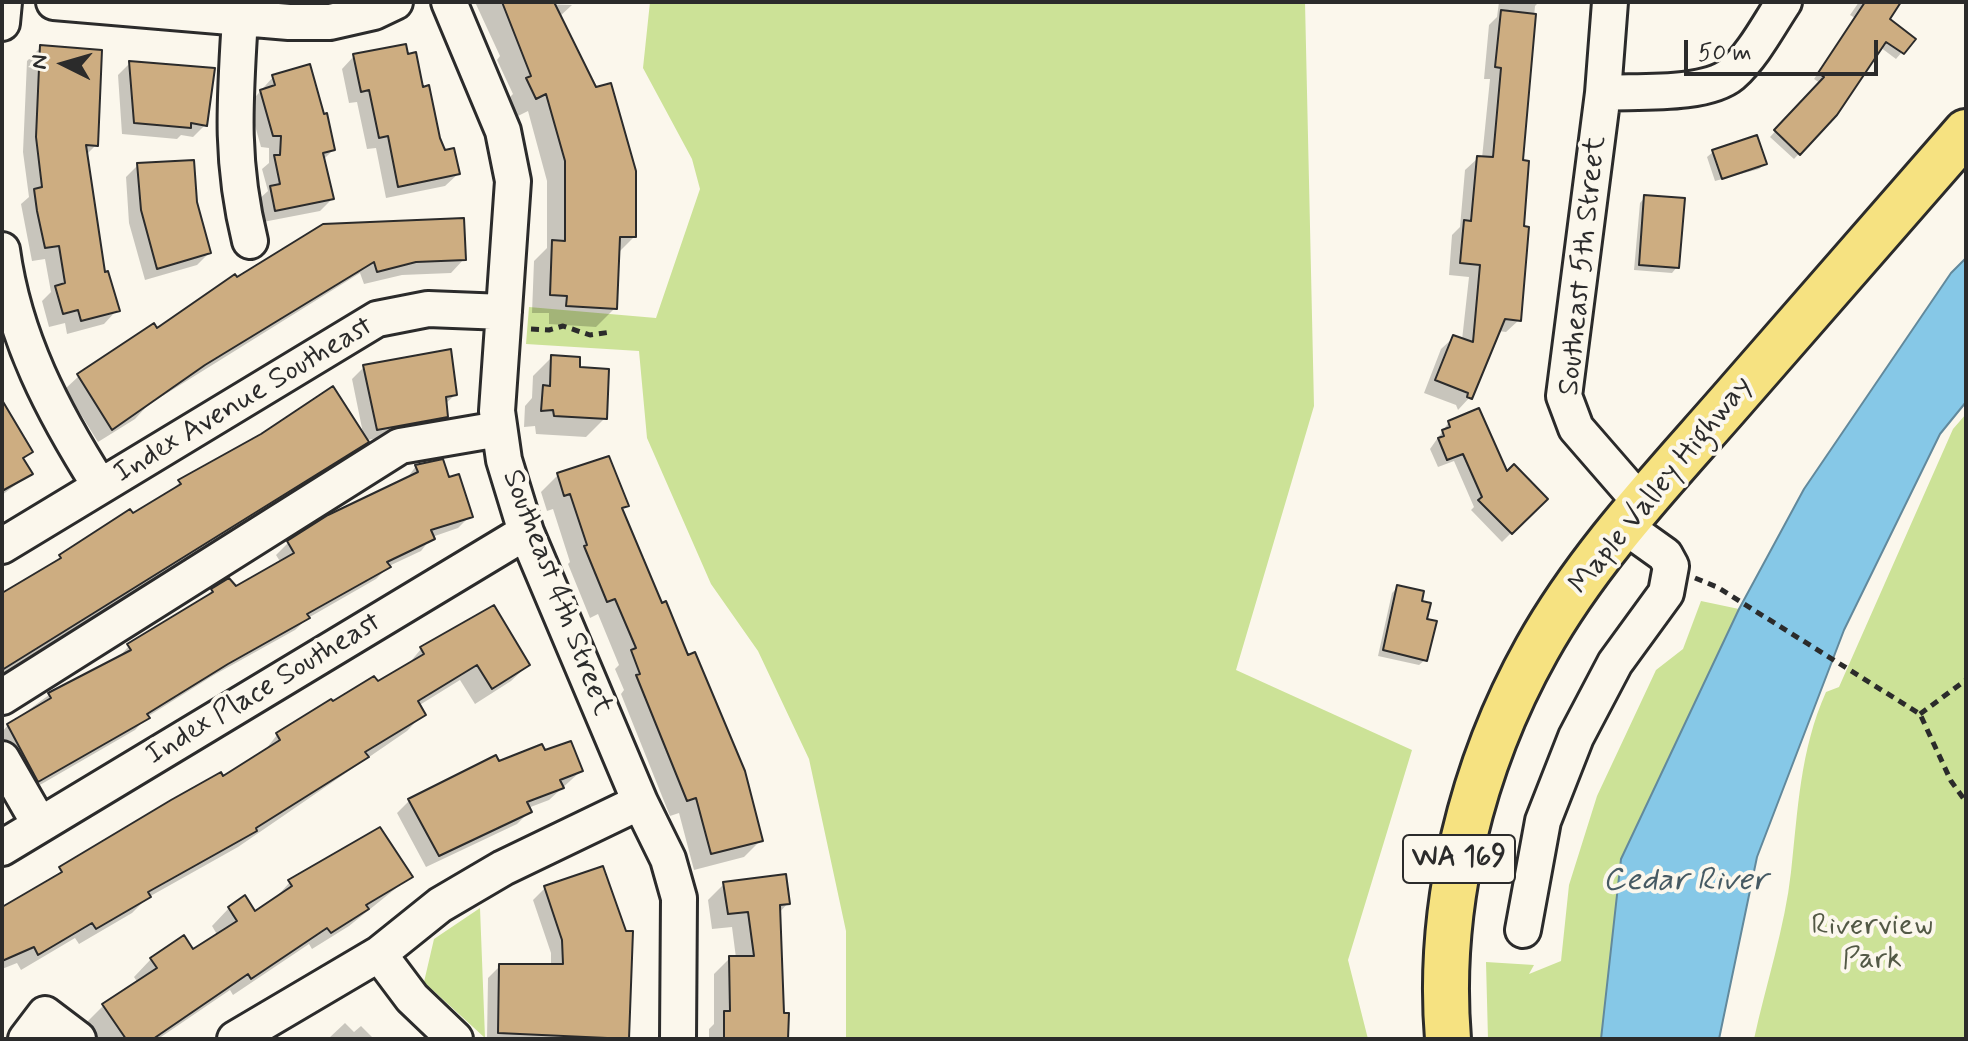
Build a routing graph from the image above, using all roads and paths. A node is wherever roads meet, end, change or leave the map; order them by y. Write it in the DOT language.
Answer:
graph roads {
  1 [pos="4,2"];
  2 [pos="54,2"];
  3 [pos="395,2"];
  4 [pos="449,2"];
  5 [pos="1610,2"];
  6 [pos="1784,2"];
  7 [pos="240,18"];
  8 [pos="2,23"];
  9 [pos="1603,93"];
  10 [pos="1966,132"];
  11 [pos="250,241"];
  12 [pos="2,250"];
  13 [pos="503,318"];
  14 [pos="611,332"];
  15 [pos="499,429"];
  16 [pos="100,486"];
  17 [pos="1633,514"];
  18 [pos="526,532"];
  19 [pos="2,546"];
  20 [pos="1695,577"];
  21 [pos="1966,680"];
  22 [pos="2,697"];
  23 [pos="1920,714"];
  24 [pos="2,759"];
  25 [pos="640,802"];
  26 [pos="1966,802"];
  27 [pos="40,825"];
  28 [pos="2,848"];
  29 [pos="1523,930"];
  30 [pos="379,954"];
  31 [pos="26,1039"];
  32 [pos="78,1039"];
  33 [pos="235,1039"];
  34 [pos="455,1039"];
  35 [pos="678,1039"];
  36 [pos="1448,1039"];
  1 -- 8 [label="street"];
  2 -- 7 [label="street"];
  3 -- 7 [label="street"];
  4 -- 13 [label="street, Southeast 4th Street"];
  5 -- 9 [label="street, Southeast 5th Street"];
  6 -- 9 [label="street"];
  7 -- 11 [label="street"];
  9 -- 17 [label="street, Southeast 5th Street"];
  10 -- 17 [label="main road, Maple Valley Highway / WA 169"];
  12 -- 16 [label="street"];
  13 -- 14 [label="path"];
  13 -- 15 [label="street, Southeast 4th Street"];
  13 -- 16 [label="street, Index Avenue Southeast"];
  15 -- 18 [label="street, Southeast 4th Street"];
  15 -- 22 [label="street"];
  16 -- 19 [label="street, Index Avenue Southeast"];
  17 -- 29 [label="street, Southeast 5th Street"];
  17 -- 36 [label="main road, Maple Valley Highway / WA 169"];
  18 -- 25 [label="street, Southeast 4th Street"];
  18 -- 27 [label="street, Index Place Southeast"];
  20 -- 23 [label="path"];
  21 -- 23 [label="path"];
  23 -- 26 [label="path"];
  24 -- 27 [label="street"];
  25 -- 30 [label="street"];
  25 -- 35 [label="street, Southeast 4th Street"];
  27 -- 28 [label="street, Index Place Southeast"];
  30 -- 33 [label="street"];
  30 -- 34 [label="street"];
  31 -- 32 [label="street"];
}
